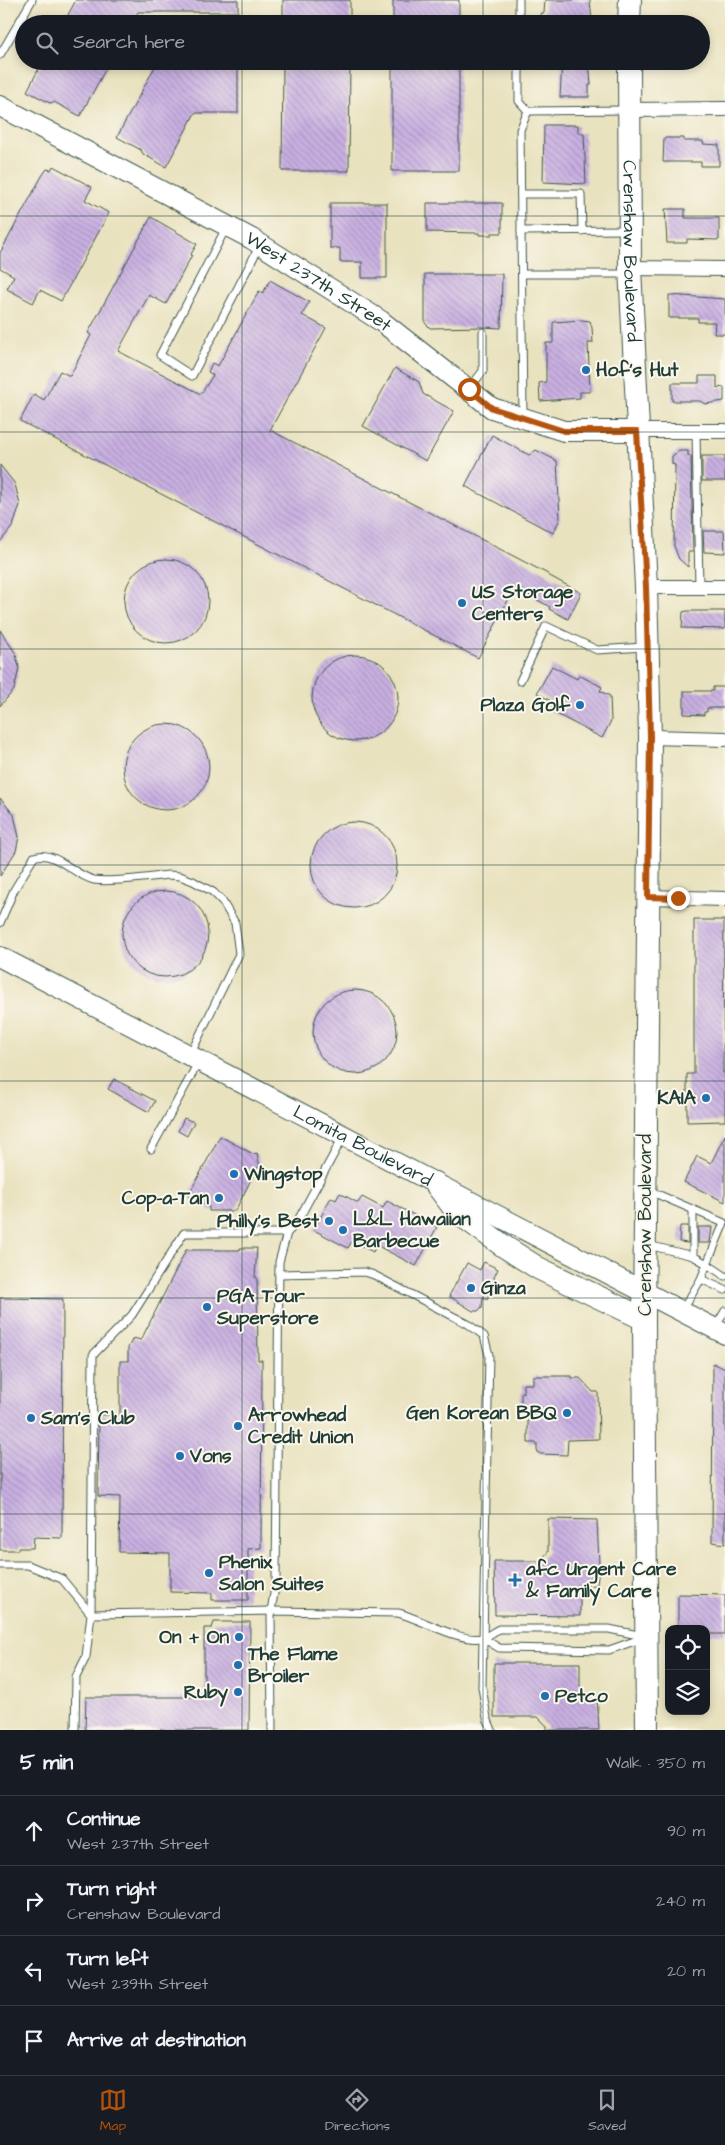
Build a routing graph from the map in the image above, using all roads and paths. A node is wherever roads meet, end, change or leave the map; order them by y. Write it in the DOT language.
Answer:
graph roads {
  1 [pos="32,0"];
  2 [pos="519,0"];
  3 [pos="630,0"];
  4 [pos="23,15"];
  5 [pos="519,15"];
  6 [pos="629,15"];
  7 [pos="15,29"];
  8 [pos="0,55"];
  9 [pos="519,70"];
  10 [pos="629,70"];
  11 [pos="0,106"];
  12 [pos="725,109"];
  13 [pos="629,110"];
  14 [pos="528,111"];
  15 [pos="521,194"];
  16 [pos="227,226"];
  17 [pos="630,230"];
  18 [pos="521,231"];
  19 [pos="582,231"];
  20 [pos="260,244"];
  21 [pos="725,269"];
  22 [pos="630,271"];
  23 [pos="522,274"];
  24 [pos="484,332"];
  25 [pos="469,389"];
  26 [pos="523,418"];
  27 [pos="637,431"];
  28 [pos="696,431"];
  29 [pos="725,431"];
  30 [pos="646,587"];
  31 [pos="699,587"];
  32 [pos="725,587"];
  33 [pos="647,647"];
  34 [pos="520,681"];
  35 [pos="650,737"];
  36 [pos="725,739"];
  37 [pos="648,897"];
  38 [pos="725,899"];
  39 [pos="0,923"];
  40 [pos="0,957"];
  41 [pos="194,1058"];
  42 [pos="344,1135"];
  43 [pos="151,1149"];
  44 [pos="435,1183"];
  45 [pos="645,1188"];
  46 [pos="693,1211"];
  47 [pos="724,1224"];
  48 [pos="287,1233"];
  49 [pos="645,1244"];
  50 [pos="693,1256"];
  51 [pos="707,1264"];
  52 [pos="279,1274"];
  53 [pos="725,1276"];
  54 [pos="701,1280"];
  55 [pos="725,1290"];
  56 [pos="645,1291"];
  57 [pos="682,1311"];
  58 [pos="725,1311"];
  59 [pos="644,1319"];
  60 [pos="720,1331"];
  61 [pos="0,1564"];
  62 [pos="272,1611"];
  63 [pos="91,1614"];
  64 [pos="647,1637"];
  65 [pos="484,1638"];
  66 [pos="75,1730"];
  67 [pos="272,1730"];
  68 [pos="492,1730"];
  69 [pos="647,1730"];
  1 -- 4 [label="lane"];
  2 -- 5 [label="lane"];
  3 -- 6 [label="main road"];
  7 -- 8 [label="lane"];
  9 -- 14 [label="lane"];
  10 -- 13 [label="main road, Crenshaw Boulevard"];
  11 -- 16 [label="main road, West 237th Street"];
  12 -- 13 [label="street"];
  13 -- 14 [label="lane"];
  13 -- 17 [label="main road, Crenshaw Boulevard"];
  14 -- 15 [label="lane"];
  15 -- 18 [label="lane"];
  15 -- 19 [label="lane"];
  16 -- 20 [label="main road, West 237th Street"];
  16 -- 20 [label="lane"];
  17 -- 19 [label="lane"];
  17 -- 22 [label="main road, Crenshaw Boulevard"];
  18 -- 19 [label="lane"];
  18 -- 23 [label="lane"];
  20 -- 25 [label="main road, West 237th Street"];
  21 -- 22 [label="street"];
  22 -- 23 [label="lane"];
  22 -- 27 [label="main road, Crenshaw Boulevard"];
  23 -- 26 [label="lane"];
  24 -- 25 [label="lane"];
  25 -- 26 [label="main road, West 237th Street"];
  26 -- 27 [label="main road, West 237th Street"];
  27 -- 28 [label="street"];
  27 -- 30 [label="main road, Crenshaw Boulevard"];
  28 -- 29 [label="street"];
  28 -- 31 [label="lane"];
  30 -- 31 [label="street"];
  30 -- 33 [label="main road, Crenshaw Boulevard"];
  31 -- 32 [label="street"];
  33 -- 34 [label="lane"];
  33 -- 35 [label="main road, Crenshaw Boulevard"];
  35 -- 36 [label="street"];
  35 -- 37 [label="main road, Crenshaw Boulevard"];
  37 -- 38 [label="street"];
  37 -- 45 [label="main road, Crenshaw Boulevard"];
  39 -- 41 [label="lane"];
  40 -- 41 [label="main road, Lomita Boulevard"];
  41 -- 42 [label="main road, Lomita Boulevard"];
  41 -- 43 [label="lane"];
  42 -- 44 [label="main road, Lomita Boulevard"];
  42 -- 48 [label="lane"];
  44 -- 56 [label="main road, Lomita Boulevard"];
  44 -- 59 [label="main road"];
  45 -- 46 [label="lane"];
  45 -- 49 [label="main road, Crenshaw Boulevard"];
  46 -- 47 [label="lane"];
  46 -- 50 [label="lane"];
  47 -- 51 [label="lane"];
  48 -- 52 [label="lane"];
  48 -- 63 [label="lane"];
  49 -- 50 [label="lane"];
  49 -- 56 [label="main road, Crenshaw Boulevard"];
  50 -- 51 [label="lane"];
  51 -- 53 [label="lane"];
  51 -- 54 [label="lane"];
  52 -- 62 [label="lane"];
  52 -- 65 [label="lane"];
  54 -- 55 [label="lane"];
  54 -- 57 [label="lane"];
  56 -- 57 [label="main road, Lomita Boulevard"];
  56 -- 59 [label="main road, Crenshaw Boulevard"];
  57 -- 60 [label="main road, Lomita Boulevard"];
  58 -- 60 [label="lane"];
  59 -- 64 [label="main road, Crenshaw Boulevard"];
  61 -- 63 [label="lane"];
  62 -- 63 [label="lane"];
  62 -- 65 [label="lane"];
  62 -- 67 [label="lane"];
  63 -- 66 [label="lane"];
  64 -- 65 [label="lane"];
  64 -- 65 [label="lane"];
  64 -- 69 [label="main road, Crenshaw Boulevard"];
  65 -- 68 [label="lane"];
}
